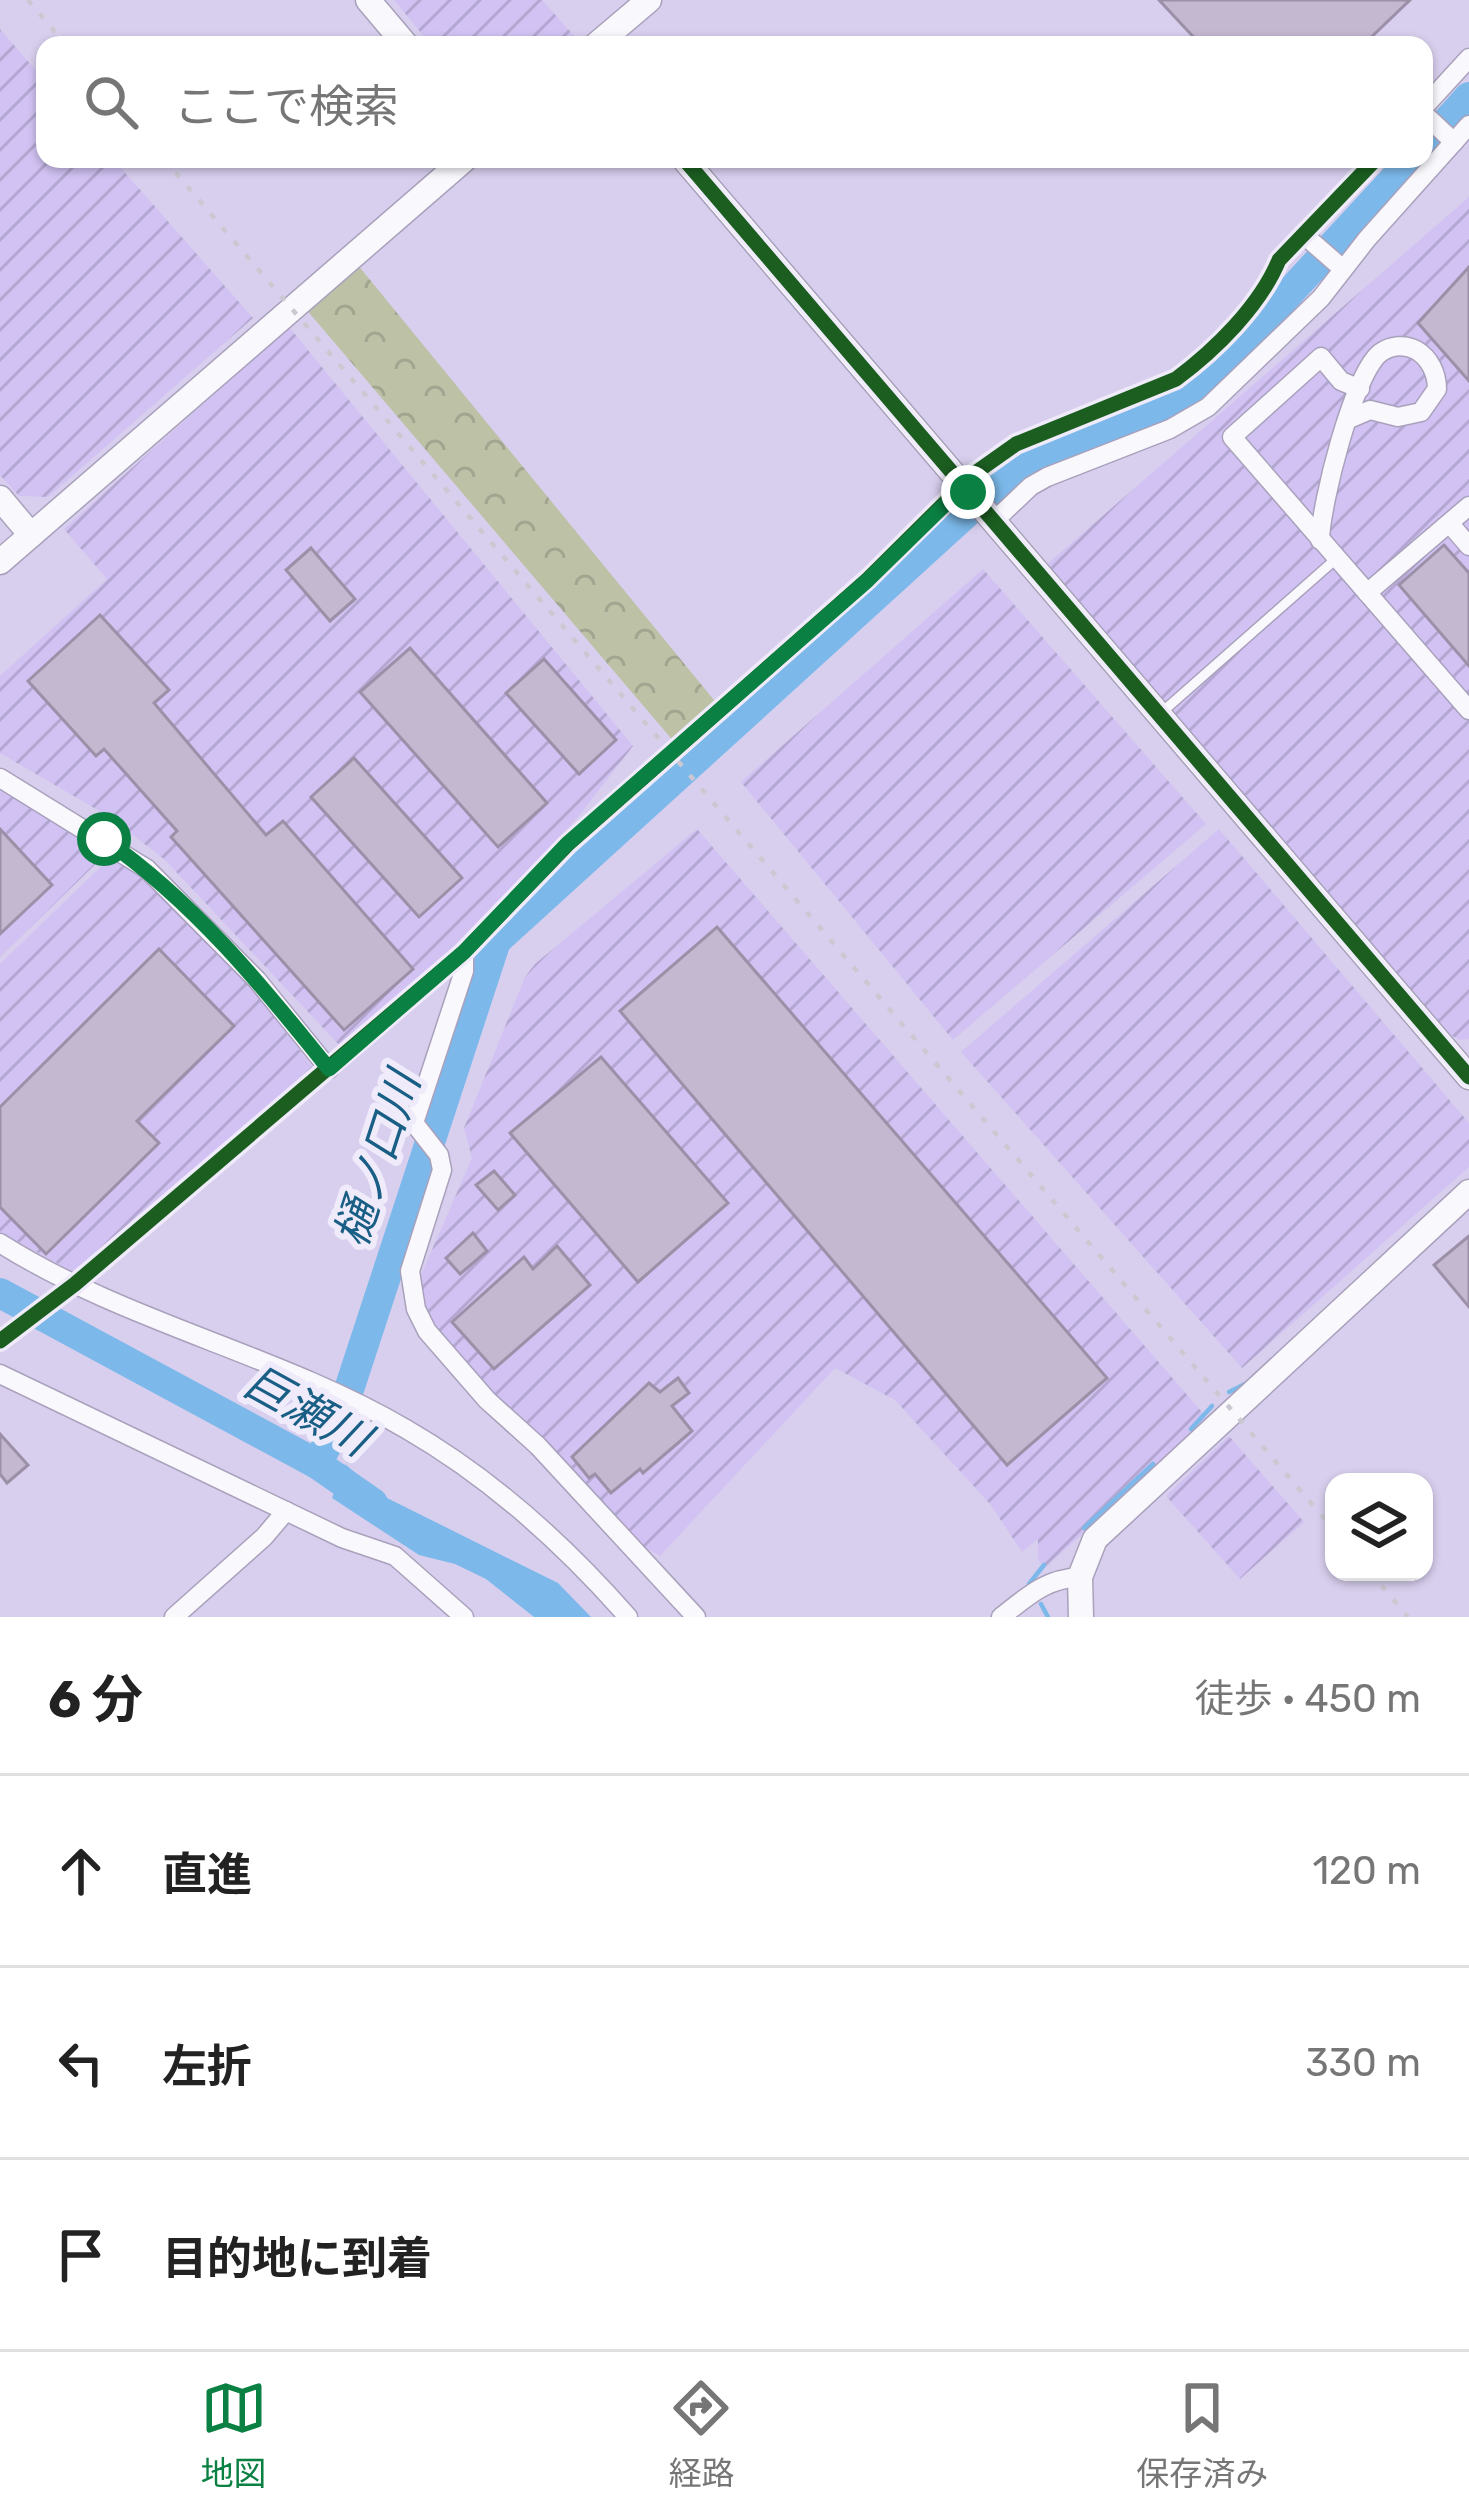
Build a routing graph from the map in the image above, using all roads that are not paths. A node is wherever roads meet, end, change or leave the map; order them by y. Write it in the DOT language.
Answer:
graph roads {
  1 [pos="368,0"];
  2 [pos="649,0"];
  3 [pos="398,36"];
  4 [pos="607,36"];
  5 [pos="1469,58"];
  6 [pos="1433,101"];
  7 [pos="1433,121"];
  8 [pos="1469,125"];
  9 [pos="1451,140"];
  10 [pos="1433,160"];
  11 [pos="456,168"];
  12 [pos="692,168"];
  13 [pos="1368,168"];
  14 [pos="1426,168"];
  15 [pos="1307,238"];
  16 [pos="1340,266"];
  17 [pos="1360,389"];
  18 [pos="1128,405"];
  19 [pos="1349,419"];
  20 [pos="1141,438"];
  21 [pos="965,489"];
  22 [pos="0,498"];
  23 [pos="1469,506"];
  24 [pos="990,518"];
  25 [pos="1450,524"];
  26 [pos="32,535"];
  27 [pos="1320,540"];
  28 [pos="1469,546"];
  29 [pos="1337,558"];
  30 [pos="0,562"];
  31 [pos="1367,593"];
  32 [pos="1469,710"];
  33 [pos="1160,714"];
  34 [pos="0,778"];
  35 [pos="464,952"];
  36 [pos="329,1069"];
  37 [pos="1468,1072"];
  38 [pos="1469,1192"];
  39 [pos="0,1244"];
  40 [pos="72,1286"];
  41 [pos="0,1341"];
  42 [pos="0,1374"];
  43 [pos="286,1511"];
  44 [pos="1080,1577"];
  45 [pos="174,1617"];
  46 [pos="464,1617"];
  47 [pos="628,1617"];
  48 [pos="696,1617"];
  49 [pos="1001,1617"];
  50 [pos="1082,1617"];
  1 -- 3 [label="street"];
  2 -- 4 [label="street"];
  5 -- 6 [label="street"];
  7 -- 9 [label="street"];
  8 -- 9 [label="street"];
  9 -- 10 [label="street"];
  11 -- 26 [label="street"];
  12 -- 21 [label="street"];
  13 -- 15 [label="street"];
  14 -- 16 [label="street"];
  15 -- 16 [label="street"];
  15 -- 18 [label="street"];
  16 -- 20 [label="street"];
  17 -- 19 [label="street"];
  17 -- 19 [label="street"];
  17 -- 27 [label="street"];
  18 -- 20 [label="street"];
  18 -- 21 [label="street"];
  19 -- 27 [label="street"];
  20 -- 24 [label="street"];
  21 -- 24 [label="street"];
  21 -- 35 [label="street"];
  22 -- 26 [label="street"];
  23 -- 25 [label="street"];
  24 -- 33 [label="street"];
  25 -- 28 [label="street"];
  25 -- 31 [label="street"];
  26 -- 30 [label="street"];
  27 -- 29 [label="street"];
  29 -- 31 [label="street"];
  29 -- 33 [label="lane"];
  31 -- 32 [label="street"];
  33 -- 37 [label="street"];
  34 -- 36 [label="street"];
  35 -- 36 [label="street"];
  35 -- 48 [label="street"];
  36 -- 40 [label="street"];
  38 -- 44 [label="street"];
  39 -- 40 [label="street"];
  40 -- 41 [label="street"];
  40 -- 47 [label="street"];
  42 -- 43 [label="street"];
  43 -- 45 [label="street"];
  43 -- 46 [label="street"];
  44 -- 49 [label="street"];
  44 -- 50 [label="street"];
}
